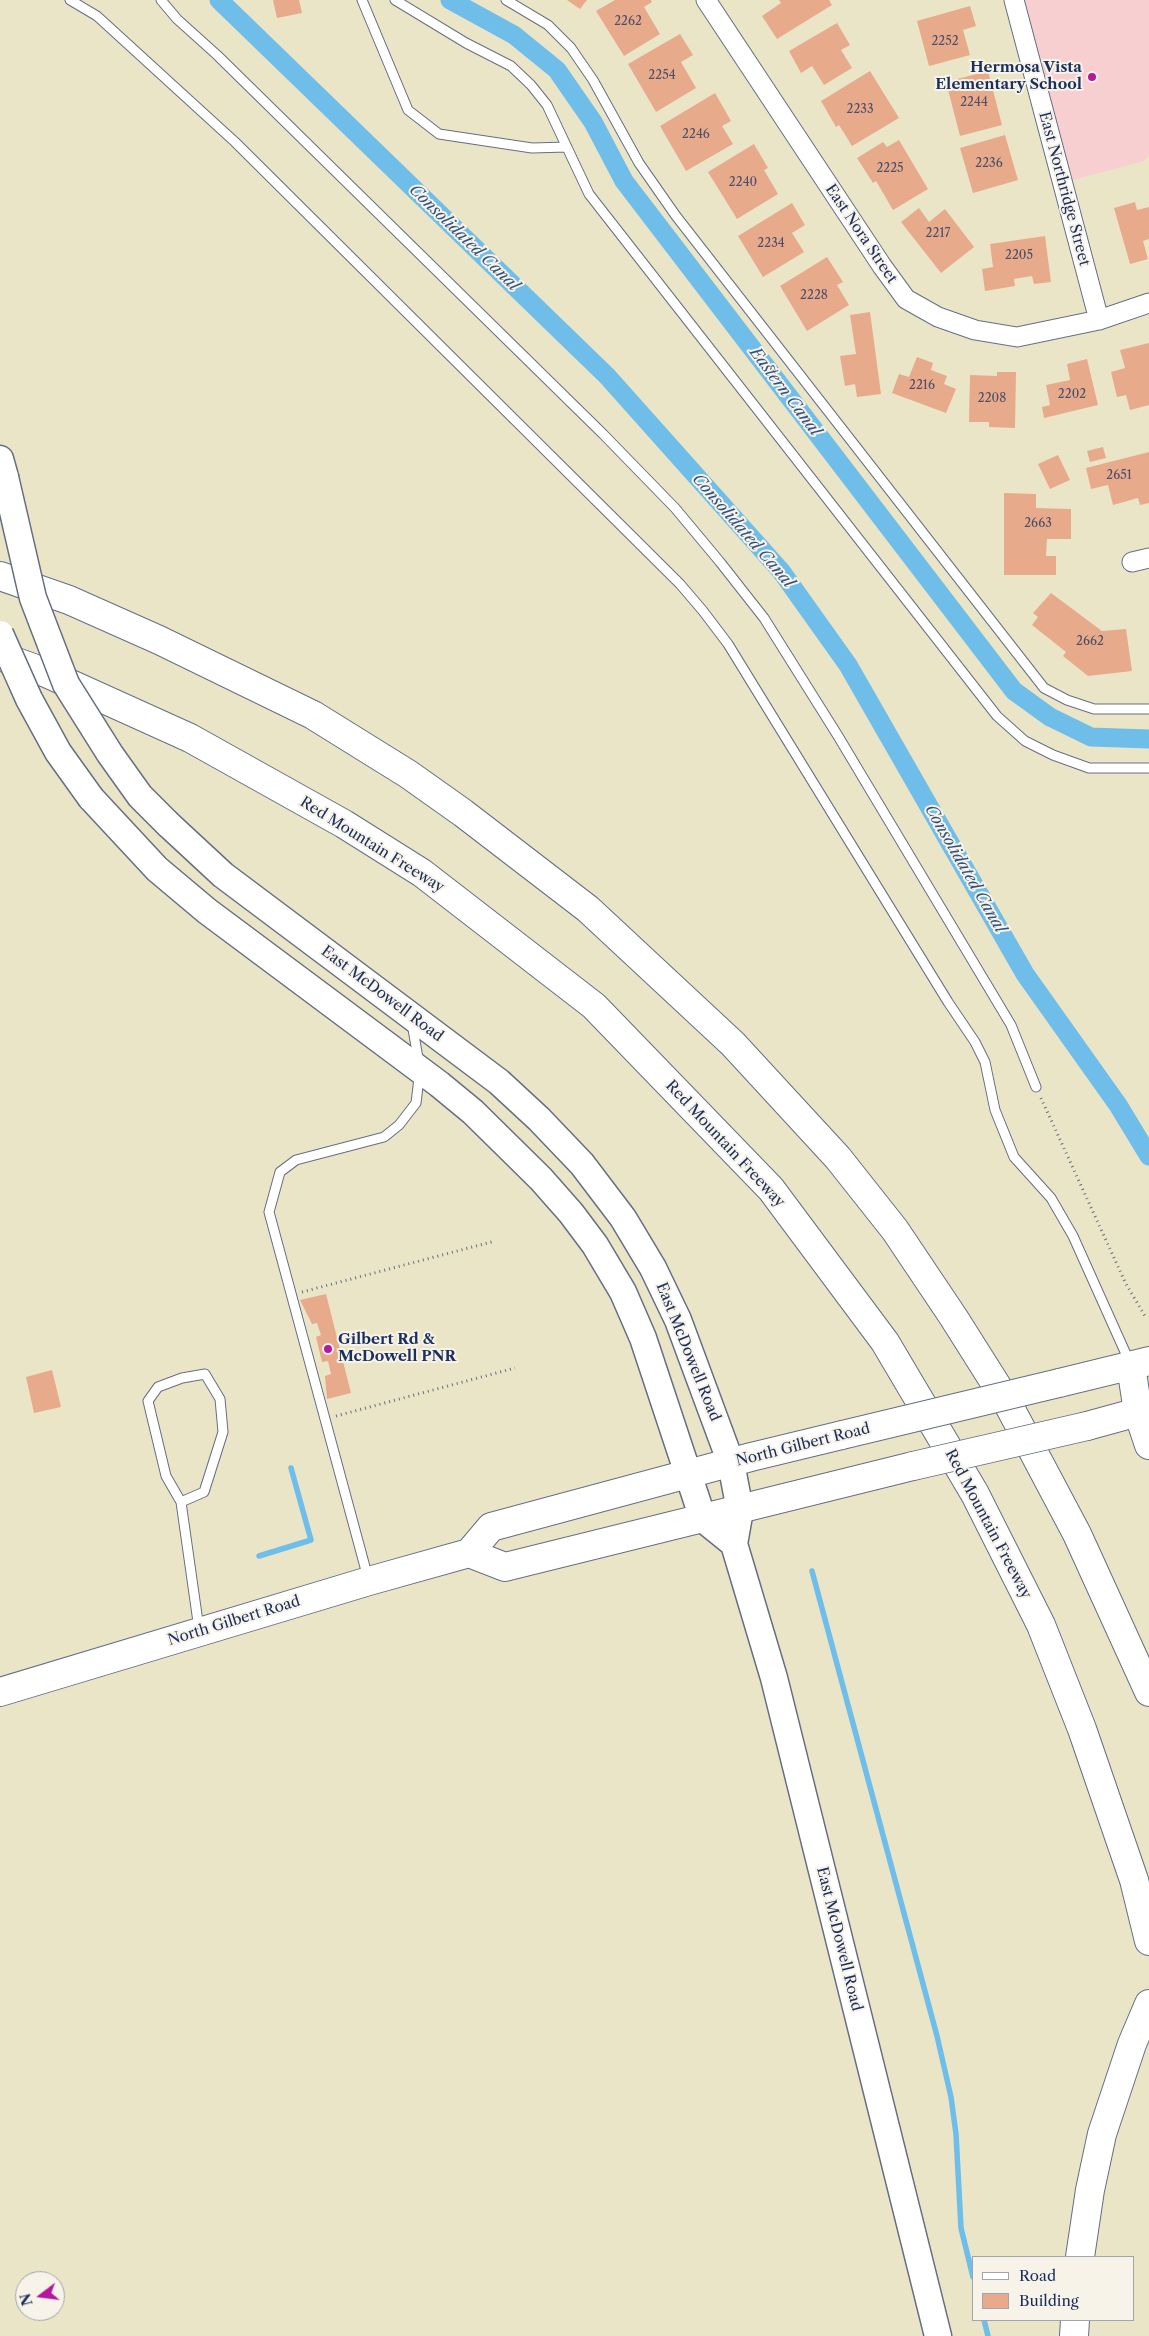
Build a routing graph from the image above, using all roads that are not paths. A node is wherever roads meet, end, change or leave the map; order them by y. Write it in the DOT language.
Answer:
graph roads {
  1 [pos="70,0"];
  2 [pos="162,0"];
  3 [pos="362,0"];
  4 [pos="395,0"];
  5 [pos="506,0"];
  6 [pos="706,0"];
  7 [pos="1014,0"];
  8 [pos="567,148"];
  9 [pos="1149,303"];
  10 [pos="1099,320"];
  11 [pos="2,468"];
  12 [pos="0,576"];
  13 [pos="0,634"];
  14 [pos="0,656"];
  15 [pos="1149,710"];
  16 [pos="1149,768"];
  17 [pos="411,1016"];
  18 [pos="420,1070"];
  19 [pos="1036,1087"];
  20 [pos="1143,1370"];
  21 [pos="1144,1411"];
  22 [pos="1149,1445"];
  23 [pos="731,1463"];
  24 [pos="687,1475"];
  25 [pos="181,1502"];
  26 [pos="740,1510"];
  27 [pos="703,1519"];
  28 [pos="734,1544"];
  29 [pos="469,1553"];
  30 [pos="369,1581"];
  31 [pos="199,1632"];
  32 [pos="0,1692"];
  33 [pos="1149,1692"];
  34 [pos="1149,1941"];
  35 [pos="1149,2004"];
  36 [pos="1080,2256"];
  37 [pos="1075,2321"];
  38 [pos="938,2336"];
  39 [pos="1074,2336"];
  1 -- 20 [label="lane"];
  2 -- 19 [label="lane"];
  3 -- 8 [label="lane"];
  4 -- 8 [label="lane"];
  5 -- 15 [label="lane"];
  6 -- 10 [label="street, East Nora Street"];
  7 -- 10 [label="street, East Northridge Street"];
  8 -- 16 [label="lane"];
  9 -- 10 [label="street, East Nora Street"];
  11 -- 17 [label="main road, East McDowell Road, bridge"];
  12 -- 33 [label="main road"];
  13 -- 18 [label="main road, bridge"];
  14 -- 34 [label="main road, Red Mountain Freeway"];
  17 -- 18 [label="lane"];
  17 -- 23 [label="main road, East McDowell Road"];
  18 -- 24 [label="main road"];
  18 -- 30 [label="lane"];
  20 -- 21 [label="main road"];
  20 -- 23 [label="main road, North Gilbert Road, bridge"];
  21 -- 22 [label="main road"];
  21 -- 26 [label="main road, bridge"];
  23 -- 24 [label="main road, North Gilbert Road"];
  23 -- 26 [label="main road, East McDowell Road"];
  24 -- 27 [label="main road"];
  24 -- 29 [label="main road, North Gilbert Road"];
  25 -- 25 [label="lane"];
  25 -- 31 [label="lane"];
  26 -- 27 [label="main road"];
  26 -- 28 [label="main road, East McDowell Road"];
  27 -- 28 [label="main road"];
  27 -- 29 [label="main road"];
  28 -- 38 [label="main road, East McDowell Road"];
  29 -- 30 [label="main road, North Gilbert Road"];
  30 -- 31 [label="main road, North Gilbert Road"];
  31 -- 32 [label="main road, North Gilbert Road"];
  35 -- 36 [label="main road"];
  37 -- 39 [label="main road"];
}
